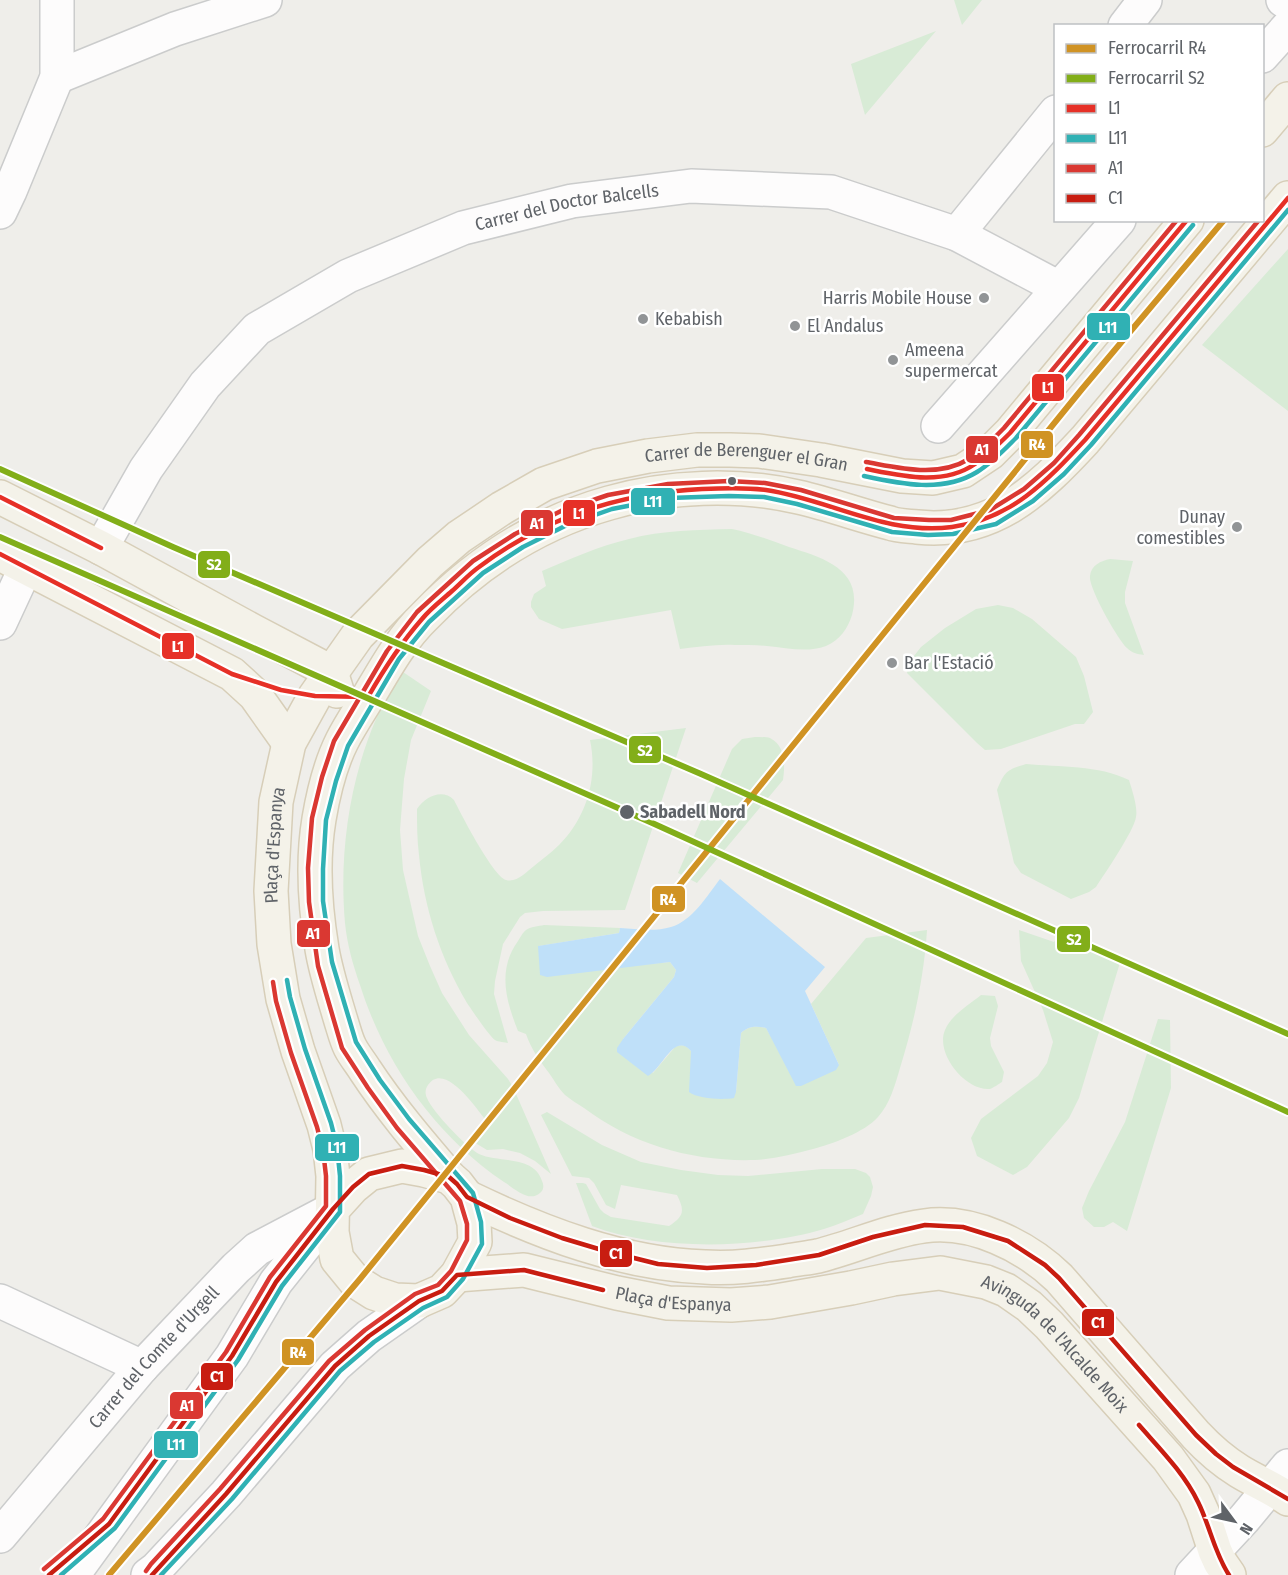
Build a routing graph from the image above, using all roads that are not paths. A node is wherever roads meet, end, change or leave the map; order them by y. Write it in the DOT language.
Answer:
graph roads {
  1 [pos="57,0"];
  2 [pos="265,0"];
  3 [pos="1145,0"];
  4 [pos="1283,0"];
  5 [pos="1288,3"];
  6 [pos="1127,24"];
  7 [pos="1288,27"];
  8 [pos="1264,55"];
  9 [pos="57,77"];
  10 [pos="1288,99"];
  11 [pos="1054,114"];
  12 [pos="1264,129"];
  13 [pos="1288,198"];
  14 [pos="0,212"];
  15 [pos="1117,222"];
  16 [pos="1185,222"];
  17 [pos="957,234"];
  18 [pos="1059,288"];
  19 [pos="938,426"];
  20 [pos="0,497"];
  21 [pos="459,537"];
  22 [pos="101,548"];
  23 [pos="13,560"];
  24 [pos="0,623"];
  25 [pos="331,672"];
  26 [pos="289,743"];
  27 [pos="341,743"];
  28 [pos="458,1187"];
  29 [pos="333,1209"];
  30 [pos="458,1275"];
  31 [pos="892,1279"];
  32 [pos="0,1301"];
  33 [pos="419,1301"];
  34 [pos="142,1367"];
  35 [pos="1282,1484"];
  36 [pos="109,1524"];
  37 [pos="0,1536"];
  38 [pos="1222,1563"];
  39 [pos="152,1573"];
  40 [pos="49,1575"];
  41 [pos="73,1575"];
  42 [pos="1192,1575"];
  1 -- 9 [label="street"];
  2 -- 9 [label="street"];
  3 -- 6 [label="street"];
  4 -- 5 [label="street"];
  7 -- 8 [label="street"];
  9 -- 14 [label="street"];
  10 -- 12 [label="main road"];
  11 -- 17 [label="street"];
  13 -- 27 [label="main road"];
  15 -- 18 [label="street"];
  16 -- 21 [label="main road, Carrer de Berenguer el Gran"];
  17 -- 18 [label="street, Carrer del Doctor Balcells"];
  17 -- 22 [label="street, Carrer del Doctor Balcells"];
  18 -- 19 [label="street"];
  20 -- 22 [label="main road"];
  21 -- 25 [label="main road, Plaça d'Espanya"];
  22 -- 25 [label="main road"];
  23 -- 24 [label="street"];
  23 -- 26 [label="main road"];
  25 -- 26 [label="main road, Plaça d'Espanya"];
  25 -- 27 [label="main road"];
  26 -- 29 [label="main road, Plaça d'Espanya"];
  27 -- 28 [label="main road"];
  28 -- 29 [label="main road"];
  28 -- 30 [label="main road"];
  28 -- 35 [label="main road"];
  29 -- 33 [label="main road, Plaça d'Espanya"];
  29 -- 34 [label="street, Carrer del Comte d'Urgell"];
  29 -- 36 [label="street"];
  30 -- 31 [label="main road, Plaça d'Espanya"];
  30 -- 33 [label="main road"];
  31 -- 38 [label="main road, Avinguda de l'Alcalde Moix"];
  32 -- 34 [label="street"];
  33 -- 39 [label="street"];
  34 -- 37 [label="street, Carrer del Comte d'Urgell"];
  35 -- 38 [label="street"];
  36 -- 40 [label="street"];
  36 -- 41 [label="street"];
  38 -- 42 [label="street"];
}
